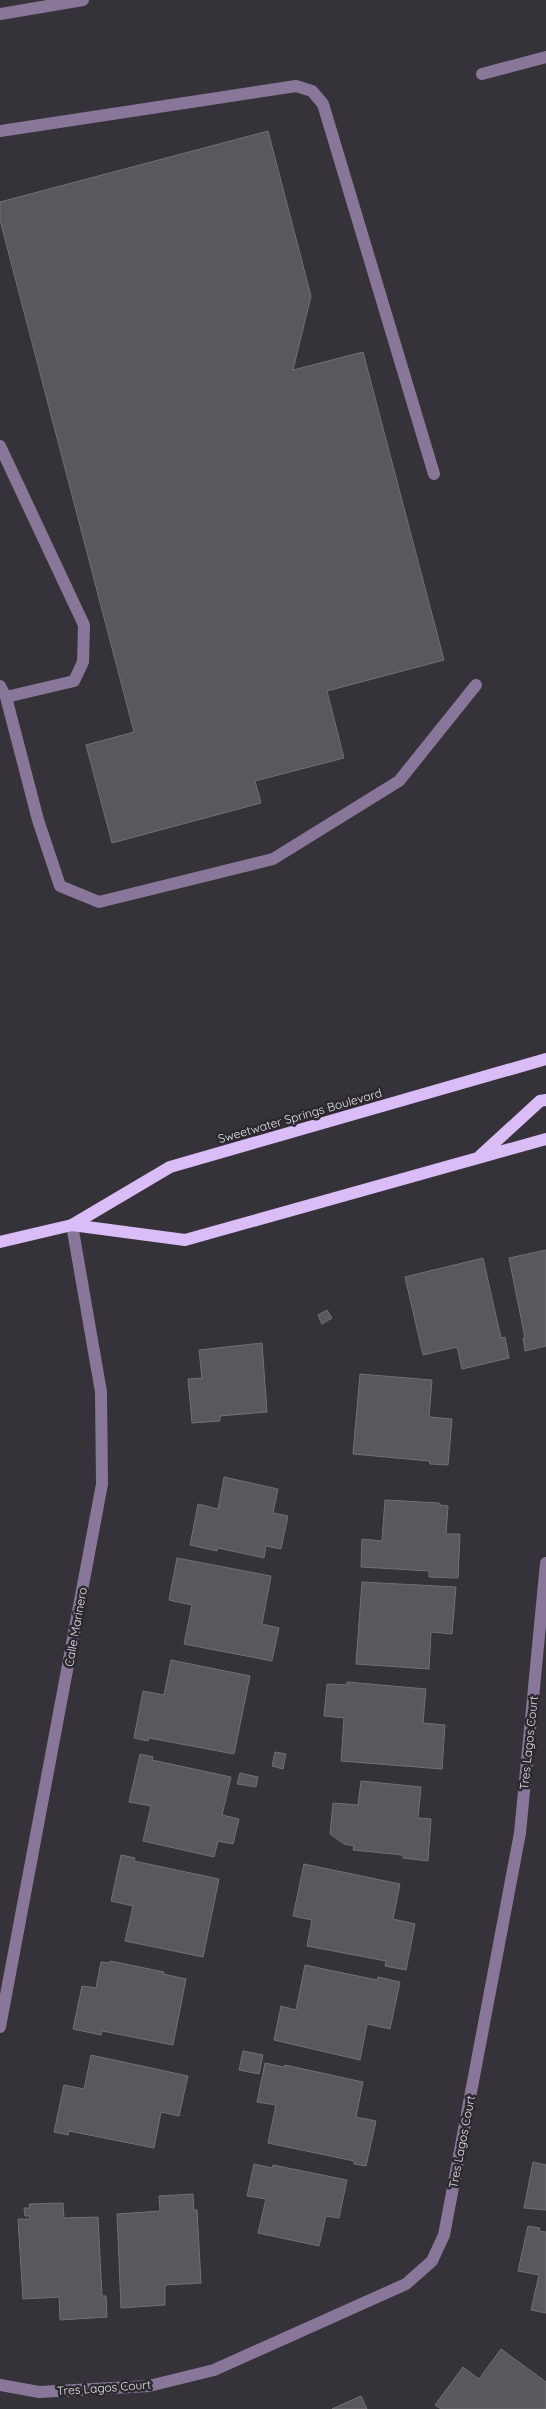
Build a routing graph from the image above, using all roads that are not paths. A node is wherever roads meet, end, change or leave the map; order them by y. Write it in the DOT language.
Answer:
graph roads {
  1 [pos="83,0"];
  2 [pos="0,14"];
  3 [pos="546,57"];
  4 [pos="482,74"];
  5 [pos="0,131"];
  6 [pos="0,446"];
  7 [pos="434,474"];
  8 [pos="476,685"];
  9 [pos="3,691"];
  10 [pos="546,1059"];
  11 [pos="546,1100"];
  12 [pos="546,1140"];
  13 [pos="478,1158"];
  14 [pos="72,1225"];
  15 [pos="0,1242"];
  16 [pos="546,1563"];
  17 [pos="0,2026"];
  18 [pos="0,2385"];
  1 -- 2 [label="street"];
  3 -- 4 [label="street"];
  5 -- 7 [label="street"];
  6 -- 9 [label="street"];
  8 -- 9 [label="street"];
  10 -- 14 [label="main road, Sweetwater Springs Boulevard"];
  11 -- 13 [label="main road"];
  12 -- 13 [label="main road, Sweetwater Springs Boulevard"];
  13 -- 14 [label="main road, Sweetwater Springs Boulevard"];
  14 -- 15 [label="main road, Sweetwater Springs Boulevard"];
  14 -- 17 [label="street, Calle Marinero"];
  16 -- 18 [label="street, Tres Lagos Court"];
}
